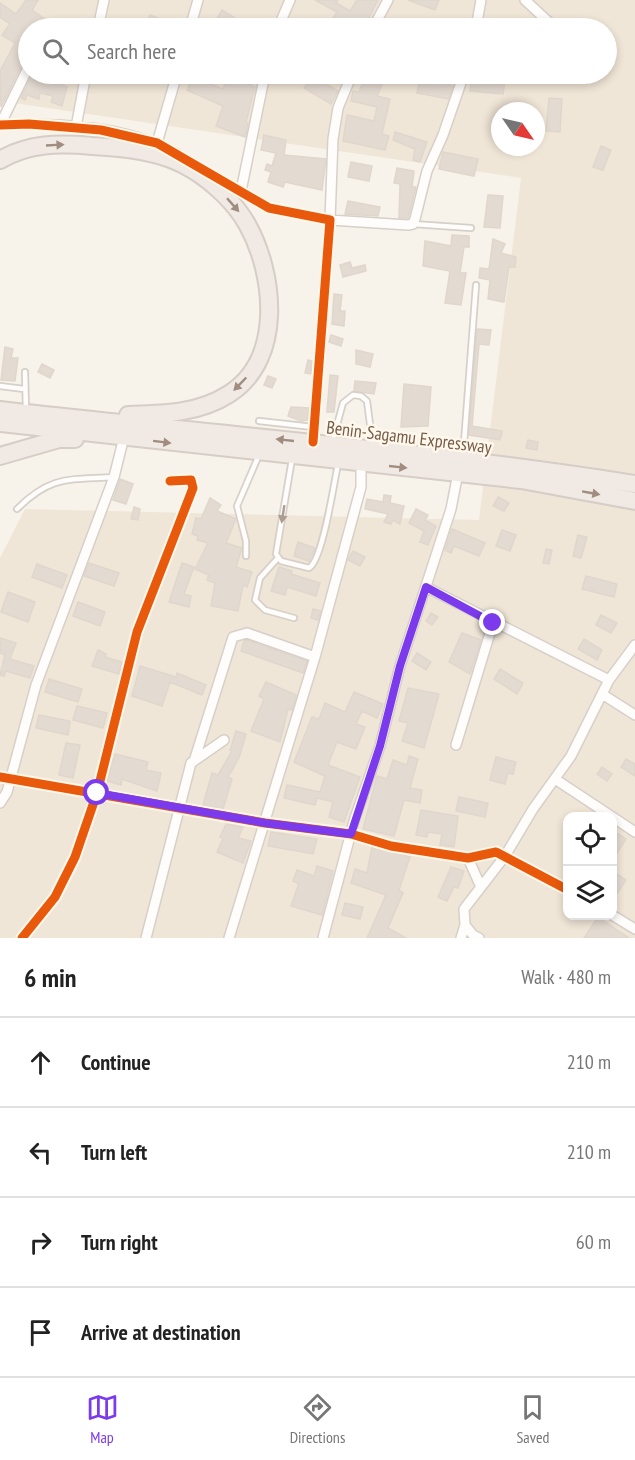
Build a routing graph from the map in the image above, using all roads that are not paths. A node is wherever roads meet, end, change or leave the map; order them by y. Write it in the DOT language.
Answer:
graph roads {
  1 [pos="104,0"];
  2 [pos="198,0"];
  3 [pos="290,0"];
  4 [pos="388,0"];
  5 [pos="481,0"];
  6 [pos="525,0"];
  7 [pos="100,18"];
  8 [pos="193,18"];
  9 [pos="282,18"];
  10 [pos="378,18"];
  11 [pos="478,18"];
  12 [pos="544,18"];
  13 [pos="20,84"];
  14 [pos="84,84"];
  15 [pos="174,84"];
  16 [pos="263,84"];
  17 [pos="348,84"];
  18 [pos="461,84"];
  19 [pos="0,125"];
  20 [pos="76,127"];
  21 [pos="156,143"];
  22 [pos="0,160"];
  23 [pos="241,191"];
  24 [pos="330,220"];
  25 [pos="413,224"];
  26 [pos="471,228"];
  27 [pos="476,285"];
  28 [pos="25,372"];
  29 [pos="0,386"];
  30 [pos="24,389"];
  31 [pos="0,410"];
  32 [pos="26,413"];
  33 [pos="66,418"];
  34 [pos="259,421"];
  35 [pos="0,423"];
  36 [pos="313,434"];
  37 [pos="124,437"];
  38 [pos="332,445"];
  39 [pos="373,450"];
  40 [pos="261,453"];
  41 [pos="0,456"];
  42 [pos="292,456"];
  43 [pos="339,461"];
  44 [pos="361,463"];
  45 [pos="461,467"];
  46 [pos="114,477"];
  47 [pos="170,481"];
  48 [pos="635,484"];
  49 [pos="635,501"];
  50 [pos="17,510"];
  51 [pos="246,556"];
  52 [pos="278,558"];
  53 [pos="426,587"];
  54 [pos="294,618"];
  55 [pos="493,623"];
  56 [pos="635,645"];
  57 [pos="315,657"];
  58 [pos="609,680"];
  59 [pos="602,694"];
  60 [pos="635,715"];
  61 [pos="224,740"];
  62 [pos="456,745"];
  63 [pos="195,758"];
  64 [pos="0,777"];
  65 [pos="10,779"];
  66 [pos="555,779"];
  67 [pos="97,793"];
  68 [pos="0,803"];
  69 [pos="181,809"];
  70 [pos="265,823"];
  71 [pos="635,832"];
  72 [pos="351,834"];
  73 [pos="505,856"];
  74 [pos="468,858"];
  75 [pos="480,885"];
  76 [pos="563,888"];
  77 [pos="465,925"];
  78 [pos="22,938"];
  79 [pos="146,938"];
  80 [pos="229,938"];
  81 [pos="323,938"];
  82 [pos="461,938"];
  83 [pos="479,938"];
  1 -- 7 [label="street"];
  2 -- 8 [label="street"];
  3 -- 9 [label="street"];
  4 -- 10 [label="street"];
  5 -- 11 [label="street"];
  6 -- 12 [label="street"];
  13 -- 19 [label="street"];
  14 -- 20 [label="street"];
  15 -- 21 [label="street"];
  16 -- 23 [label="street"];
  17 -- 24 [label="street"];
  18 -- 25 [label="street"];
  19 -- 20 [label="street"];
  20 -- 21 [label="street"];
  21 -- 23 [label="street"];
  22 -- 33 [label="highway, one-way"];
  23 -- 24 [label="street"];
  24 -- 25 [label="street"];
  24 -- 36 [label="street"];
  25 -- 26 [label="lane"];
  27 -- 45 [label="lane"];
  28 -- 30 [label="lane"];
  29 -- 30 [label="lane"];
  30 -- 32 [label="lane"];
  31 -- 32 [label="highway, Benin-Sagamu Expressway"];
  32 -- 33 [label="highway, Benin-Sagamu Expressway"];
  36 -- 33 [label="highway, Benin-Sagamu Expressway, one-way"];
  34 -- 36 [label="lane"];
  35 -- 37 [label="highway"];
  36 -- 38 [label="highway, Benin-Sagamu Expressway"];
  37 -- 40 [label="highway, one-way"];
  37 -- 41 [label="highway"];
  37 -- 46 [label="street"];
  38 -- 39 [label="highway, Benin-Sagamu Expressway"];
  38 -- 39 [label="lane"];
  39 -- 45 [label="highway, Benin-Sagamu Expressway"];
  40 -- 42 [label="highway"];
  40 -- 51 [label="lane"];
  42 -- 43 [label="highway"];
  42 -- 52 [label="lane, one-way"];
  43 -- 44 [label="highway"];
  43 -- 52 [label="lane"];
  44 -- 45 [label="highway, one-way"];
  44 -- 57 [label="street"];
  45 -- 48 [label="highway, Benin-Sagamu Expressway"];
  45 -- 49 [label="highway, one-way"];
  45 -- 53 [label="street"];
  46 -- 50 [label="lane"];
  46 -- 65 [label="street"];
  47 -- 67 [label="street"];
  52 -- 54 [label="lane"];
  53 -- 55 [label="street"];
  53 -- 72 [label="street"];
  55 -- 58 [label="street"];
  55 -- 62 [label="street"];
  56 -- 58 [label="street"];
  57 -- 63 [label="street"];
  57 -- 70 [label="street"];
  58 -- 59 [label="street"];
  59 -- 60 [label="street"];
  59 -- 66 [label="street"];
  61 -- 63 [label="street"];
  63 -- 69 [label="street"];
  64 -- 65 [label="street"];
  65 -- 67 [label="street"];
  65 -- 68 [label="street"];
  66 -- 71 [label="street"];
  66 -- 73 [label="street"];
  67 -- 69 [label="street"];
  67 -- 78 [label="street"];
  69 -- 70 [label="street"];
  69 -- 79 [label="street"];
  70 -- 72 [label="street"];
  70 -- 80 [label="street"];
  72 -- 74 [label="street"];
  72 -- 81 [label="street"];
  73 -- 74 [label="street"];
  73 -- 75 [label="street"];
  73 -- 76 [label="street"];
  74 -- 75 [label="street"];
  75 -- 77 [label="street"];
  77 -- 82 [label="street"];
  77 -- 83 [label="street"];
}
